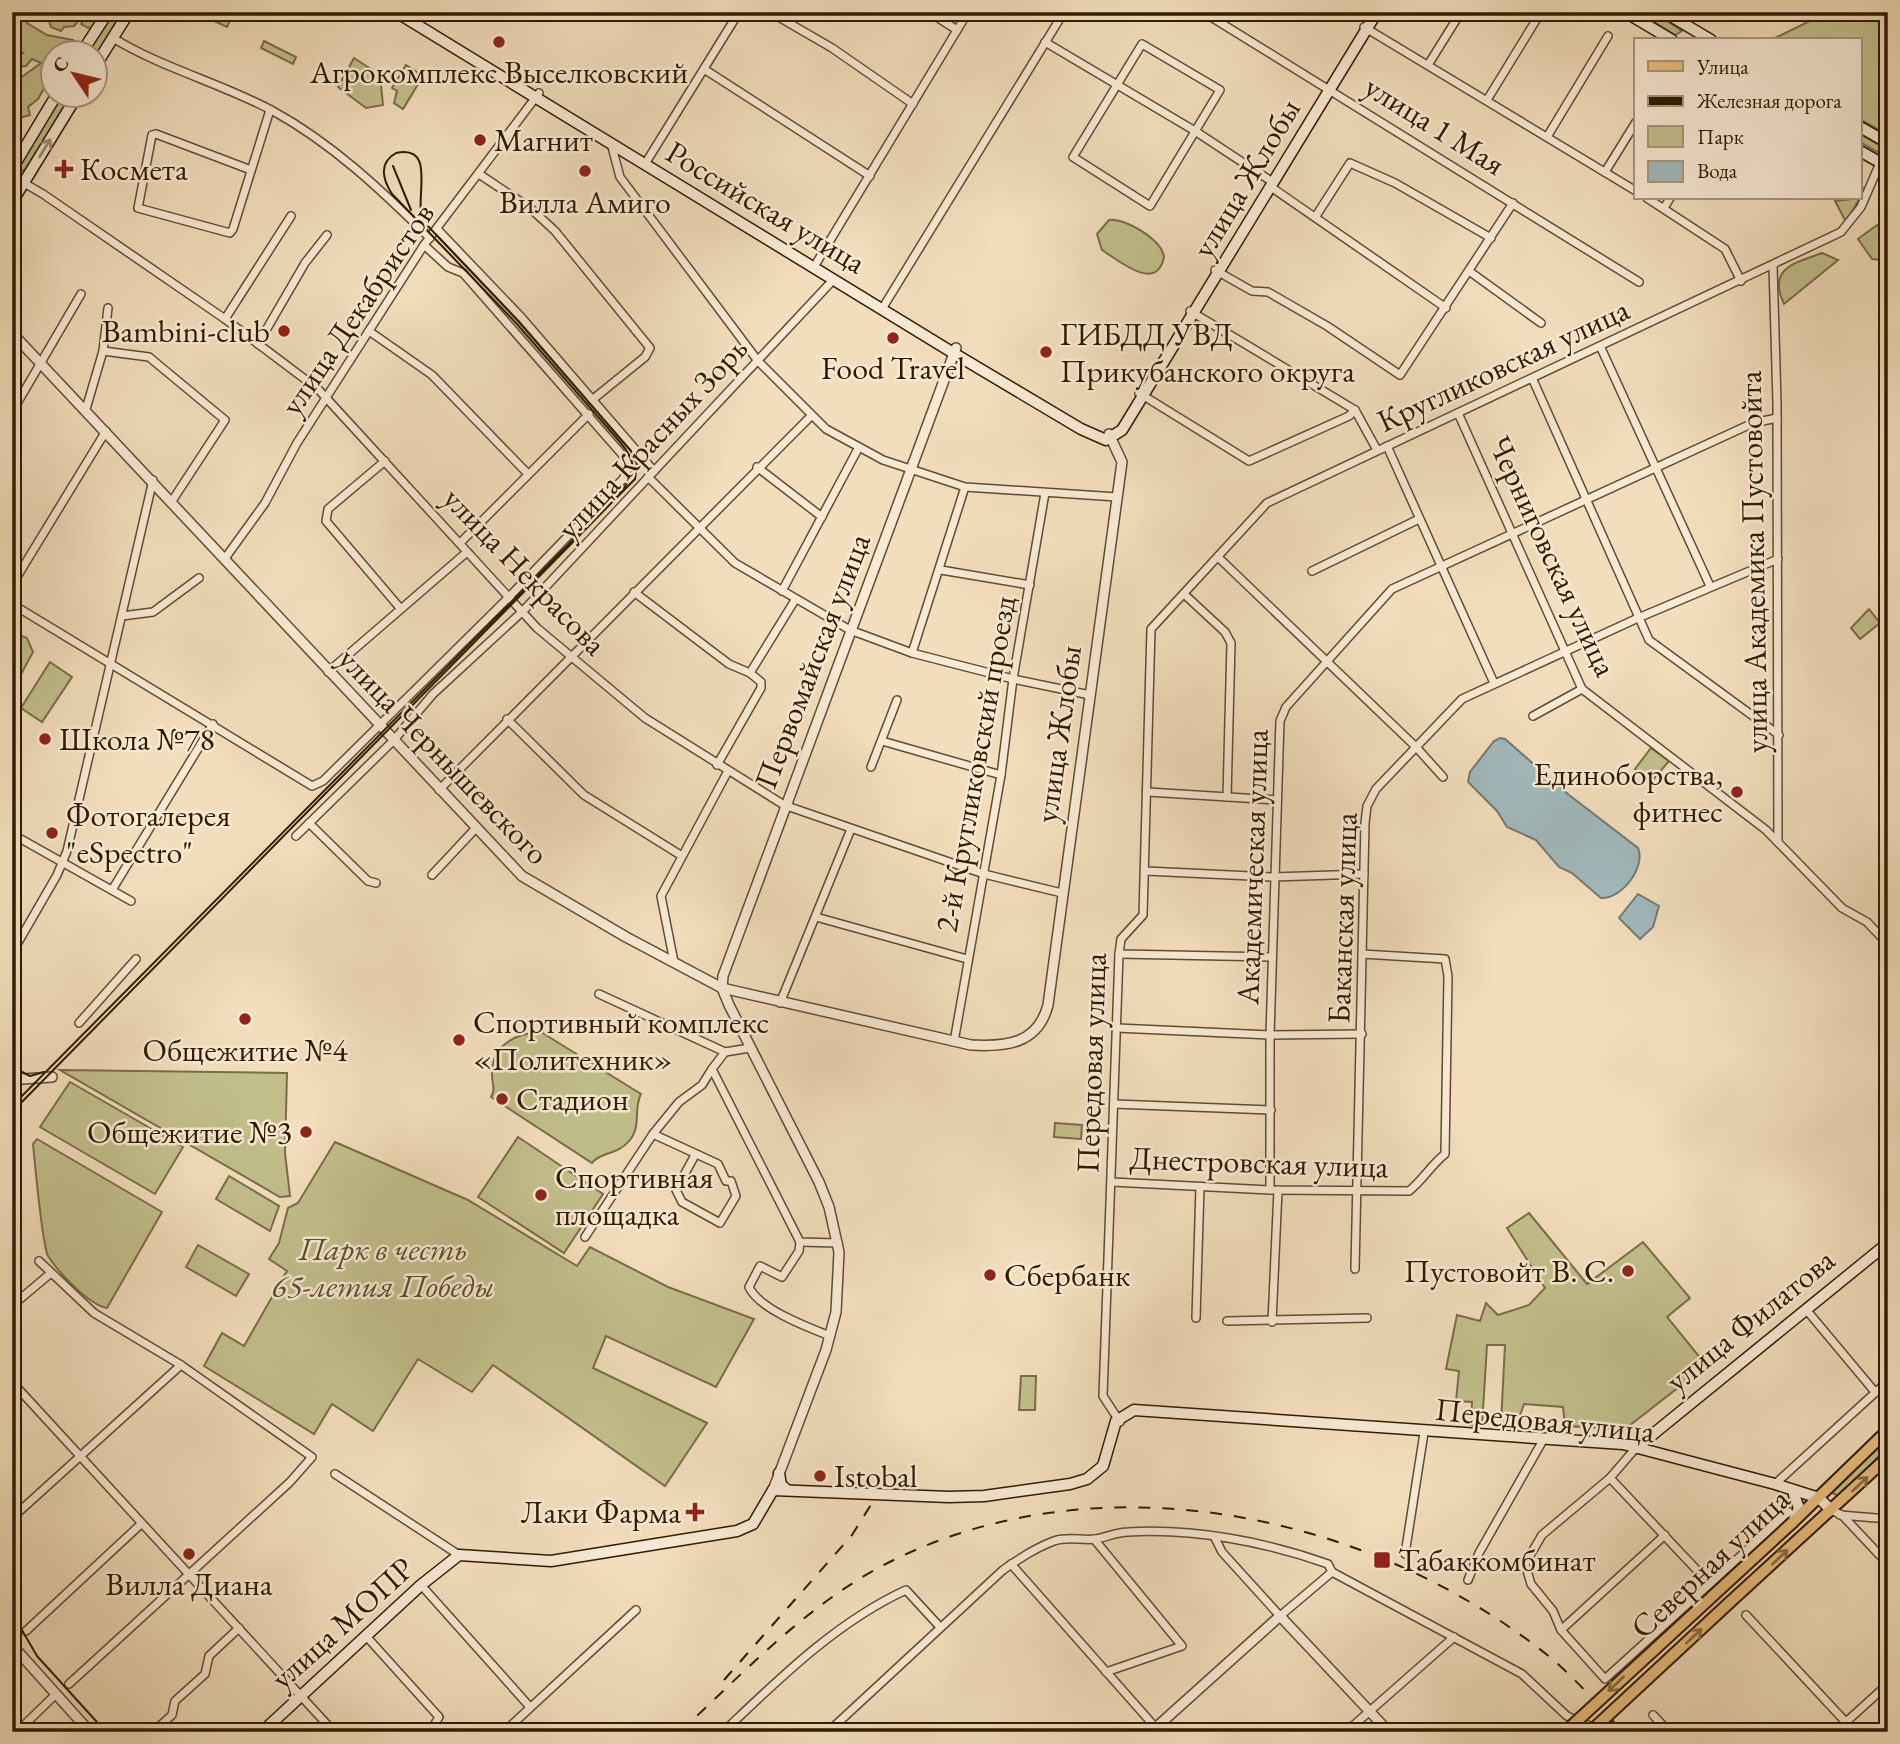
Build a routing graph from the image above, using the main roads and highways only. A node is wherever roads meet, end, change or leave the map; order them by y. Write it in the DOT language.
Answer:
graph roads {
  1 [pos="108,12"];
  2 [pos="129,12"];
  3 [pos="396,12"];
  4 [pos="406,12"];
  5 [pos="1625,12"];
  6 [pos="1664,12"];
  7 [pos="1375,13"];
  8 [pos="1681,22"];
  9 [pos="1700,34"];
  10 [pos="91,38"];
  11 [pos="1668,38"];
  12 [pos="1677,38"];
  13 [pos="1688,38"];
  14 [pos="1707,38"];
  15 [pos="108,46"];
  16 [pos="538,95"];
  17 [pos="49,108"];
  18 [pos="69,108"];
  19 [pos="1862,128"];
  20 [pos="1888,143"];
  21 [pos="1862,152"];
  22 [pos="647,162"];
  23 [pos="1884,165"];
  24 [pos="14,166"];
  25 [pos="30,173"];
  26 [pos="12,184"];
  27 [pos="12,201"];
  28 [pos="816,265"];
  29 [pos="884,307"];
  30 [pos="1113,433"];
  31 [pos="1888,1243"];
  32 [pos="1888,1250"];
  33 [pos="1119,1420"];
  34 [pos="1888,1430"];
  35 [pos="1657,1437"];
  36 [pos="1639,1449"];
  37 [pos="1658,1450"];
  38 [pos="1888,1457"];
  39 [pos="779,1476"];
  40 [pos="788,1491"];
  41 [pos="1794,1495"];
  42 [pos="1816,1501"];
  43 [pos="1828,1512"];
  44 [pos="1791,1517"];
  45 [pos="262,1732"];
  46 [pos="1565,1732"];
  47 [pos="1590,1732"];
  1 -- 10 [label="main road"];
  2 -- 15 [label="main road"];
  3 -- 16 [label="main road, Российская улица"];
  4 -- 16 [label="main road, Российская улица"];
  5 -- 11 [label="main road"];
  6 -- 8 [label="main road"];
  7 -- 30 [label="main road, улица Жлобы"];
  8 -- 9 [label="main road"];
  8 -- 12 [label="main road"];
  9 -- 13 [label="main road"];
  9 -- 14 [label="main road"];
  16 -- 22 [label="main road, Российская улица"];
  16 -- 22 [label="main road, Российская улица"];
  17 -- 24 [label="main road"];
  25 -- 18 [label="main road, one-way"];
  19 -- 20 [label="main road"];
  21 -- 23 [label="main road"];
  22 -- 28 [label="main road, Российская улица"];
  24 -- 25 [label="main road"];
  25 -- 27 [label="main road"];
  26 -- 27 [label="main road"];
  28 -- 29 [label="main road, Российская улица"];
  28 -- 29 [label="main road, Российская улица"];
  29 -- 30 [label="main road, Российская улица"];
  31 -- 36 [label="main road, улица Филатова"];
  32 -- 35 [label="main road"];
  33 -- 36 [label="main road, Передовая улица"];
  33 -- 36 [label="main road, Передовая улица"];
  33 -- 40 [label="main road"];
  34 -- 42 [label="main road, Северная улица"];
  35 -- 36 [label="main road"];
  35 -- 37 [label="main road, Передовая улица"];
  36 -- 37 [label="main road, Передовая улица"];
  36 -- 41 [label="main road, Передовая улица"];
  37 -- 42 [label="main road, Передовая улица"];
  43 -- 38 [label="main road, Северная улица, one-way"];
  39 -- 40 [label="main road"];
  40 -- 45 [label="main road, улица МОПР"];
  41 -- 42 [label="main road, Передовая улица"];
  41 -- 44 [label="main road"];
  42 -- 43 [label="main road, Передовая улица"];
  42 -- 44 [label="main road, Северная улица"];
  47 -- 43 [label="main road, Северная улица, one-way, bridge"];
  44 -- 46 [label="main road, Северная улица, one-way, bridge"];
}
